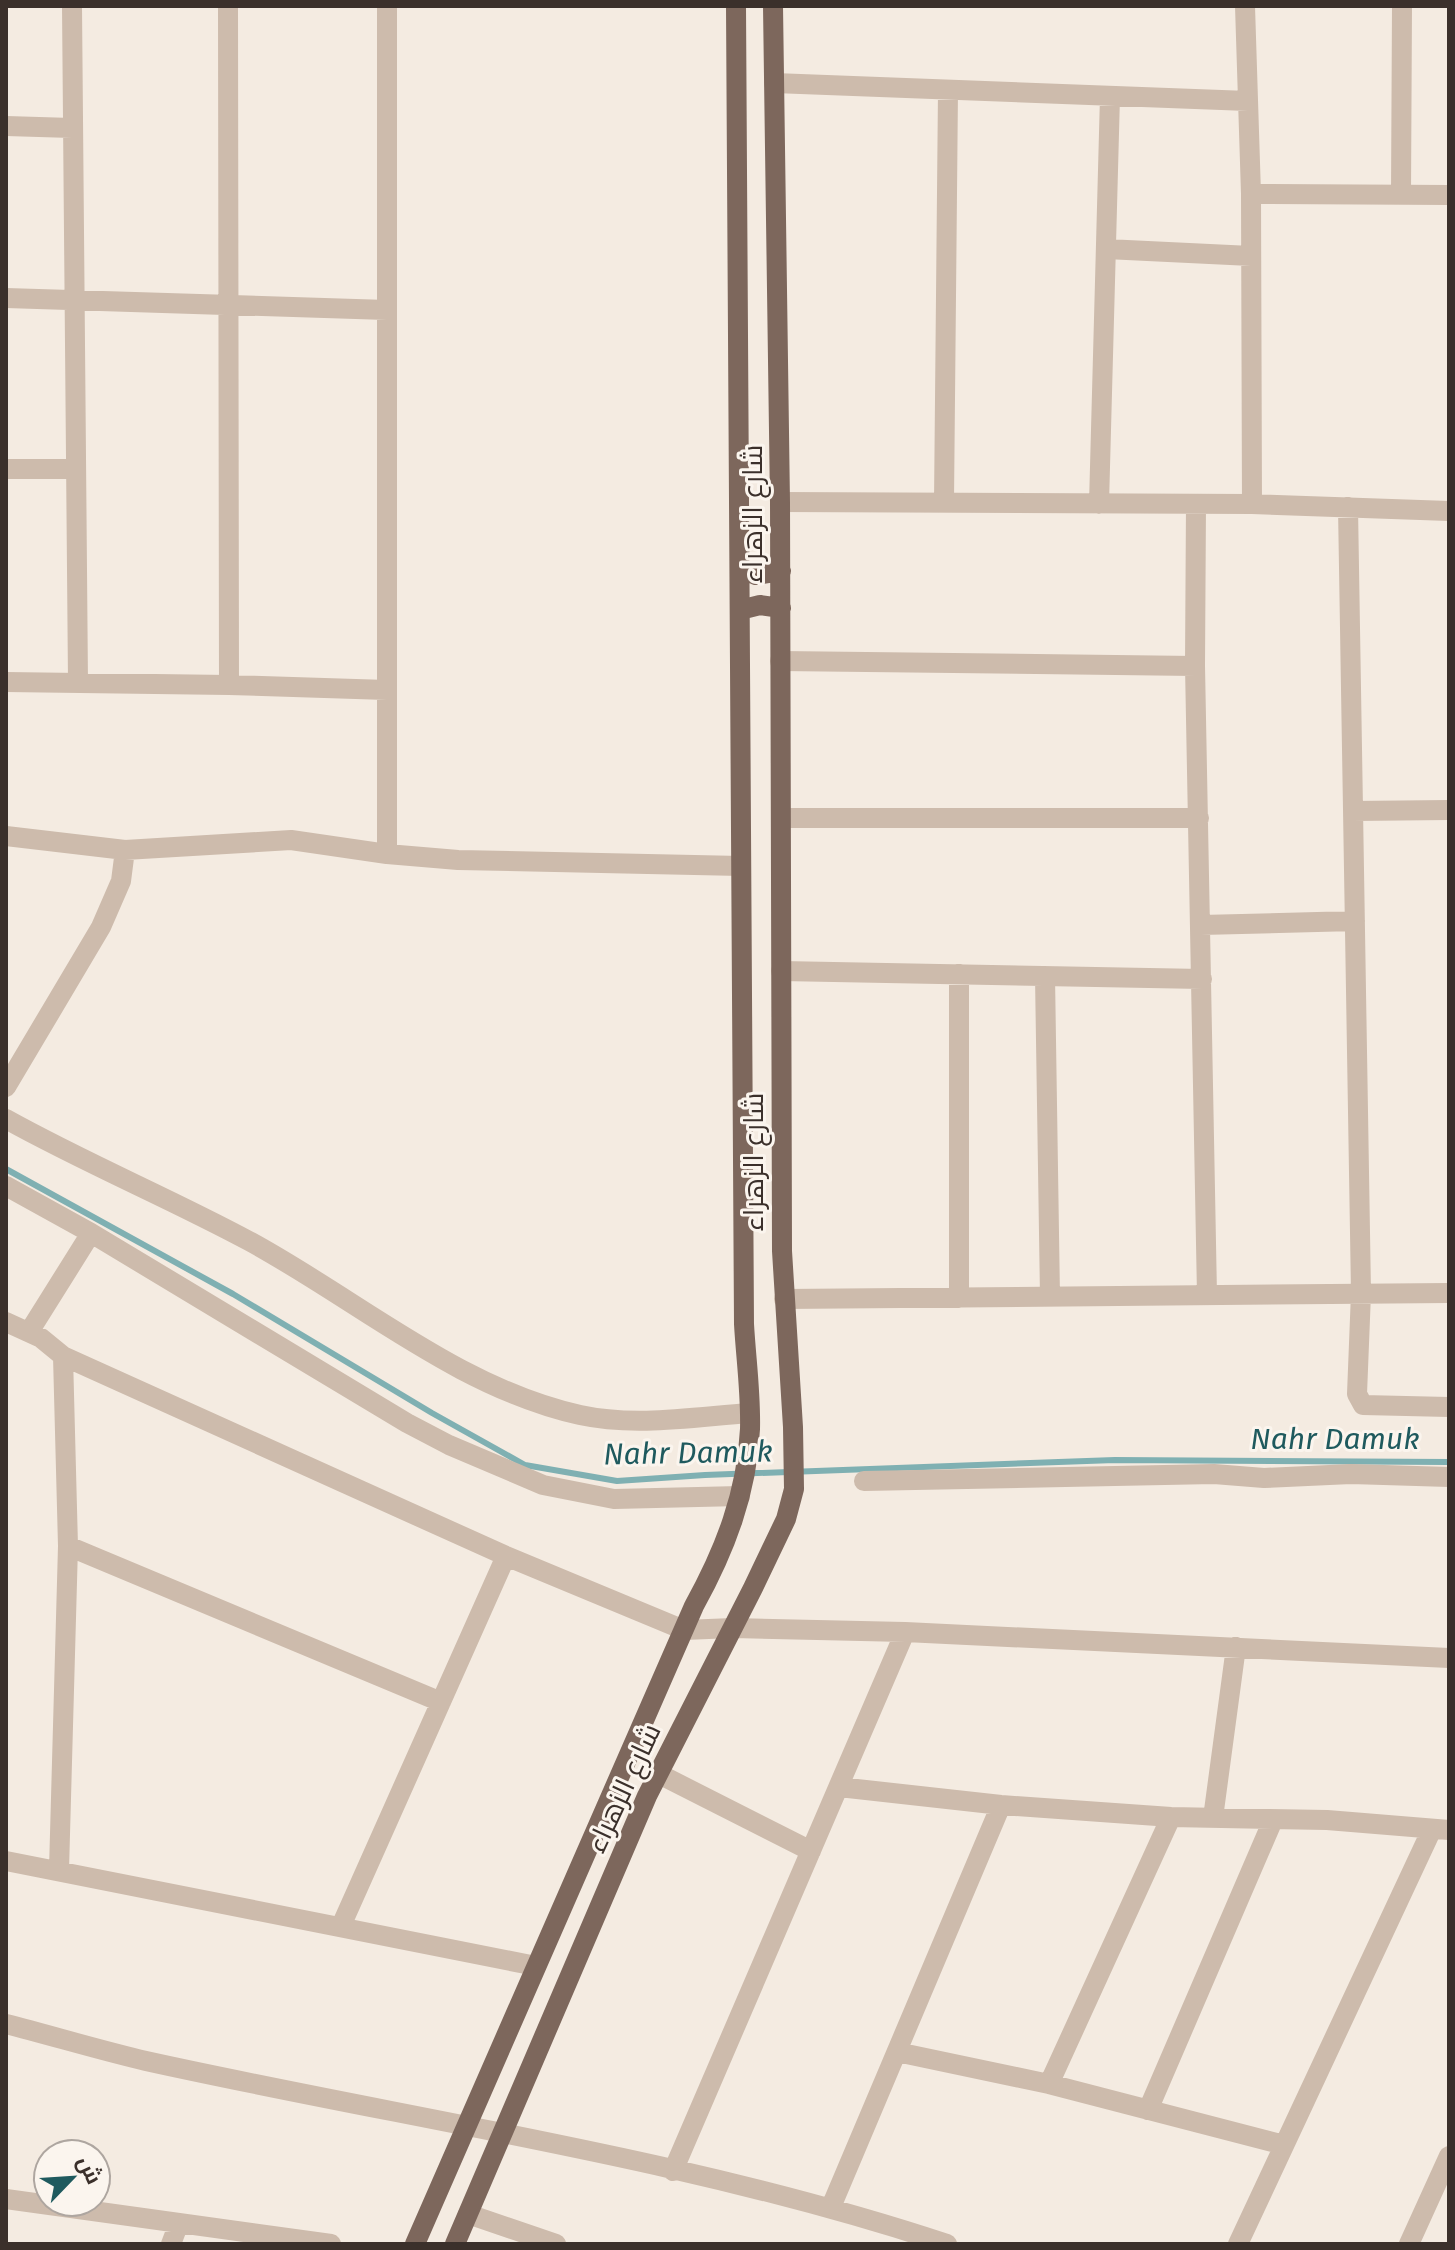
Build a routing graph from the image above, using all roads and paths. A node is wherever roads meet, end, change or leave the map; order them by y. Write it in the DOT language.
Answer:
graph roads {
  1 [pos="72,6"];
  2 [pos="228,6"];
  3 [pos="387,6"];
  4 [pos="736,6"];
  5 [pos="773,6"];
  6 [pos="1245,6"];
  7 [pos="1402,6"];
  8 [pos="774,83"];
  9 [pos="948,90"];
  10 [pos="1110,96"];
  11 [pos="1248,101"];
  12 [pos="6,126"];
  13 [pos="72,128"];
  14 [pos="1251,194"];
  15 [pos="1401,194"];
  16 [pos="1449,195"];
  17 [pos="1106,249"];
  18 [pos="1251,256"];
  19 [pos="6,298"];
  20 [pos="74,300"];
  21 [pos="229,305"];
  22 [pos="387,310"];
  23 [pos="6,469"];
  24 [pos="75,469"];
  25 [pos="780,502"];
  26 [pos="944,502"];
  27 [pos="1099,504"];
  28 [pos="1196,504"];
  29 [pos="1252,504"];
  30 [pos="1348,507"];
  31 [pos="1449,511"];
  32 [pos="740,568"];
  33 [pos="781,571"];
  34 [pos="781,608"];
  35 [pos="740,610"];
  36 [pos="780,661"];
  37 [pos="1195,666"];
  38 [pos="6,682"];
  39 [pos="78,682"];
  40 [pos="229,685"];
  41 [pos="387,690"];
  42 [pos="1449,810"];
  43 [pos="1353,811"];
  44 [pos="781,818"];
  45 [pos="1199,818"];
  46 [pos="6,836"];
  47 [pos="125,850"];
  48 [pos="387,854"];
  49 [pos="741,866"];
  50 [pos="1355,921"];
  51 [pos="1201,925"];
  52 [pos="781,971"];
  53 [pos="959,974"];
  54 [pos="1045,976"];
  55 [pos="1202,979"];
  56 [pos="6,1087"];
  57 [pos="6,1119"];
  58 [pos="6,1186"];
  59 [pos="91,1233"];
  60 [pos="1361,1293"];
  61 [pos="1449,1293"];
  62 [pos="1207,1295"];
  63 [pos="1050,1297"];
  64 [pos="959,1298"];
  65 [pos="784,1299"];
  66 [pos="6,1322"];
  67 [pos="29,1332"];
  68 [pos="63,1356"];
  69 [pos="1449,1407"];
  70 [pos="750,1420"];
  71 [pos="1449,1477"];
  72 [pos="864,1481"];
  73 [pos="742,1490"];
  74 [pos="68,1546"];
  75 [pos="506,1556"];
  76 [pos="733,1628"];
  77 [pos="684,1630"];
  78 [pos="905,1632"];
  79 [pos="1236,1647"];
  80 [pos="1449,1658"];
  81 [pos="441,1702"];
  82 [pos="659,1774"];
  83 [pos="839,1787"];
  84 [pos="1001,1805"];
  85 [pos="1171,1817"];
  86 [pos="1213,1818"];
  87 [pos="1273,1820"];
  88 [pos="1440,1830"];
  89 [pos="811,1851"];
  90 [pos="6,1861"];
  91 [pos="59,1870"];
  92 [pos="341,1926"];
  93 [pos="536,1966"];
  94 [pos="6,2024"];
  95 [pos="897,2052"];
  96 [pos="1049,2084"];
  97 [pos="1148,2110"];
  98 [pos="466,2125"];
  99 [pos="502,2133"];
  100 [pos="1284,2145"];
  101 [pos="1449,2156"];
  102 [pos="673,2171"];
  103 [pos="6,2199"];
  104 [pos="831,2207"];
  105 [pos="468,2214"];
  106 [pos="179,2223"];
  107 [pos="171,2244"];
  108 [pos="331,2244"];
  109 [pos="415,2244"];
  110 [pos="455,2244"];
  111 [pos="556,2244"];
  112 [pos="947,2244"];
  113 [pos="1238,2244"];
  114 [pos="1409,2244"];
  1 -- 13 [label="street"];
  2 -- 21 [label="street"];
  3 -- 22 [label="street"];
  4 -- 32 [label="main road, شارع الزهراء"];
  5 -- 8 [label="main road, شارع الزهراء"];
  6 -- 11 [label="street"];
  7 -- 15 [label="street"];
  8 -- 9 [label="street"];
  8 -- 25 [label="main road, شارع الزهراء"];
  9 -- 10 [label="street"];
  9 -- 26 [label="street"];
  10 -- 11 [label="street"];
  10 -- 17 [label="street"];
  11 -- 14 [label="street"];
  12 -- 13 [label="street"];
  13 -- 20 [label="street"];
  14 -- 15 [label="street"];
  14 -- 18 [label="street"];
  15 -- 16 [label="street"];
  17 -- 18 [label="street"];
  17 -- 27 [label="street"];
  18 -- 29 [label="street"];
  19 -- 20 [label="street"];
  20 -- 21 [label="street"];
  20 -- 24 [label="street"];
  21 -- 22 [label="street"];
  21 -- 40 [label="street"];
  22 -- 41 [label="street"];
  23 -- 24 [label="street"];
  24 -- 39 [label="street"];
  25 -- 26 [label="street"];
  25 -- 33 [label="main road, شارع الزهراء"];
  26 -- 27 [label="street"];
  27 -- 28 [label="street"];
  28 -- 29 [label="street"];
  28 -- 37 [label="street"];
  29 -- 30 [label="street"];
  30 -- 31 [label="street"];
  30 -- 43 [label="street"];
  32 -- 33 [label="main road"];
  32 -- 35 [label="main road, شارع الزهراء"];
  33 -- 34 [label="main road, شارع الزهراء"];
  34 -- 35 [label="main road"];
  34 -- 36 [label="main road, شارع الزهراء"];
  35 -- 49 [label="main road, شارع الزهراء"];
  36 -- 37 [label="street"];
  36 -- 44 [label="main road, شارع الزهراء"];
  37 -- 45 [label="street"];
  38 -- 39 [label="street"];
  39 -- 40 [label="street"];
  40 -- 41 [label="street"];
  41 -- 48 [label="street"];
  42 -- 43 [label="street"];
  43 -- 50 [label="street"];
  44 -- 45 [label="street"];
  44 -- 52 [label="main road, شارع الزهراء"];
  45 -- 51 [label="street"];
  46 -- 47 [label="street"];
  47 -- 48 [label="street"];
  47 -- 56 [label="street"];
  48 -- 49 [label="street"];
  49 -- 70 [label="main road, شارع الزهراء"];
  50 -- 51 [label="street"];
  50 -- 60 [label="street"];
  51 -- 55 [label="street"];
  52 -- 53 [label="street"];
  52 -- 65 [label="main road, شارع الزهراء"];
  53 -- 54 [label="street"];
  53 -- 64 [label="street"];
  54 -- 55 [label="street"];
  54 -- 63 [label="street"];
  55 -- 62 [label="street"];
  57 -- 70 [label="street"];
  58 -- 59 [label="street"];
  59 -- 67 [label="street"];
  59 -- 73 [label="street"];
  60 -- 61 [label="street"];
  60 -- 62 [label="street"];
  60 -- 69 [label="street"];
  62 -- 63 [label="street"];
  63 -- 64 [label="street"];
  64 -- 65 [label="street"];
  65 -- 76 [label="main road, شارع الزهراء"];
  66 -- 67 [label="street"];
  67 -- 68 [label="street"];
  68 -- 74 [label="street"];
  68 -- 75 [label="street"];
  70 -- 73 [label="main road, شارع الزهراء"];
  71 -- 72 [label="street"];
  73 -- 77 [label="main road, شارع الزهراء"];
  74 -- 81 [label="street"];
  74 -- 91 [label="street"];
  75 -- 77 [label="street"];
  75 -- 81 [label="street"];
  76 -- 77 [label="street"];
  76 -- 78 [label="street"];
  76 -- 82 [label="main road, شارع الزهراء"];
  77 -- 93 [label="main road, شارع الزهراء"];
  78 -- 79 [label="street"];
  78 -- 83 [label="street"];
  79 -- 80 [label="street"];
  79 -- 86 [label="street"];
  81 -- 92 [label="street"];
  82 -- 89 [label="street"];
  82 -- 99 [label="main road, شارع الزهراء"];
  83 -- 84 [label="street"];
  83 -- 89 [label="street"];
  84 -- 85 [label="street"];
  84 -- 95 [label="street"];
  85 -- 86 [label="street"];
  85 -- 96 [label="street"];
  86 -- 87 [label="street"];
  87 -- 88 [label="street"];
  87 -- 97 [label="street"];
  88 -- 100 [label="street"];
  89 -- 102 [label="street"];
  90 -- 91 [label="street"];
  91 -- 92 [label="street"];
  92 -- 93 [label="street"];
  93 -- 98 [label="main road, شارع الزهراء"];
  94 -- 98 [label="street"];
  95 -- 96 [label="street"];
  95 -- 104 [label="street"];
  96 -- 97 [label="street"];
  97 -- 100 [label="street"];
  98 -- 99 [label="street"];
  98 -- 109 [label="main road, شارع الزهراء"];
  99 -- 102 [label="street"];
  99 -- 105 [label="main road, شارع الزهراء"];
  100 -- 113 [label="street"];
  101 -- 114 [label="street"];
  102 -- 104 [label="street"];
  103 -- 106 [label="street"];
  104 -- 112 [label="street"];
  105 -- 110 [label="main road, شارع الزهراء"];
  105 -- 111 [label="street"];
  106 -- 107 [label="street"];
  106 -- 108 [label="street"];
}
